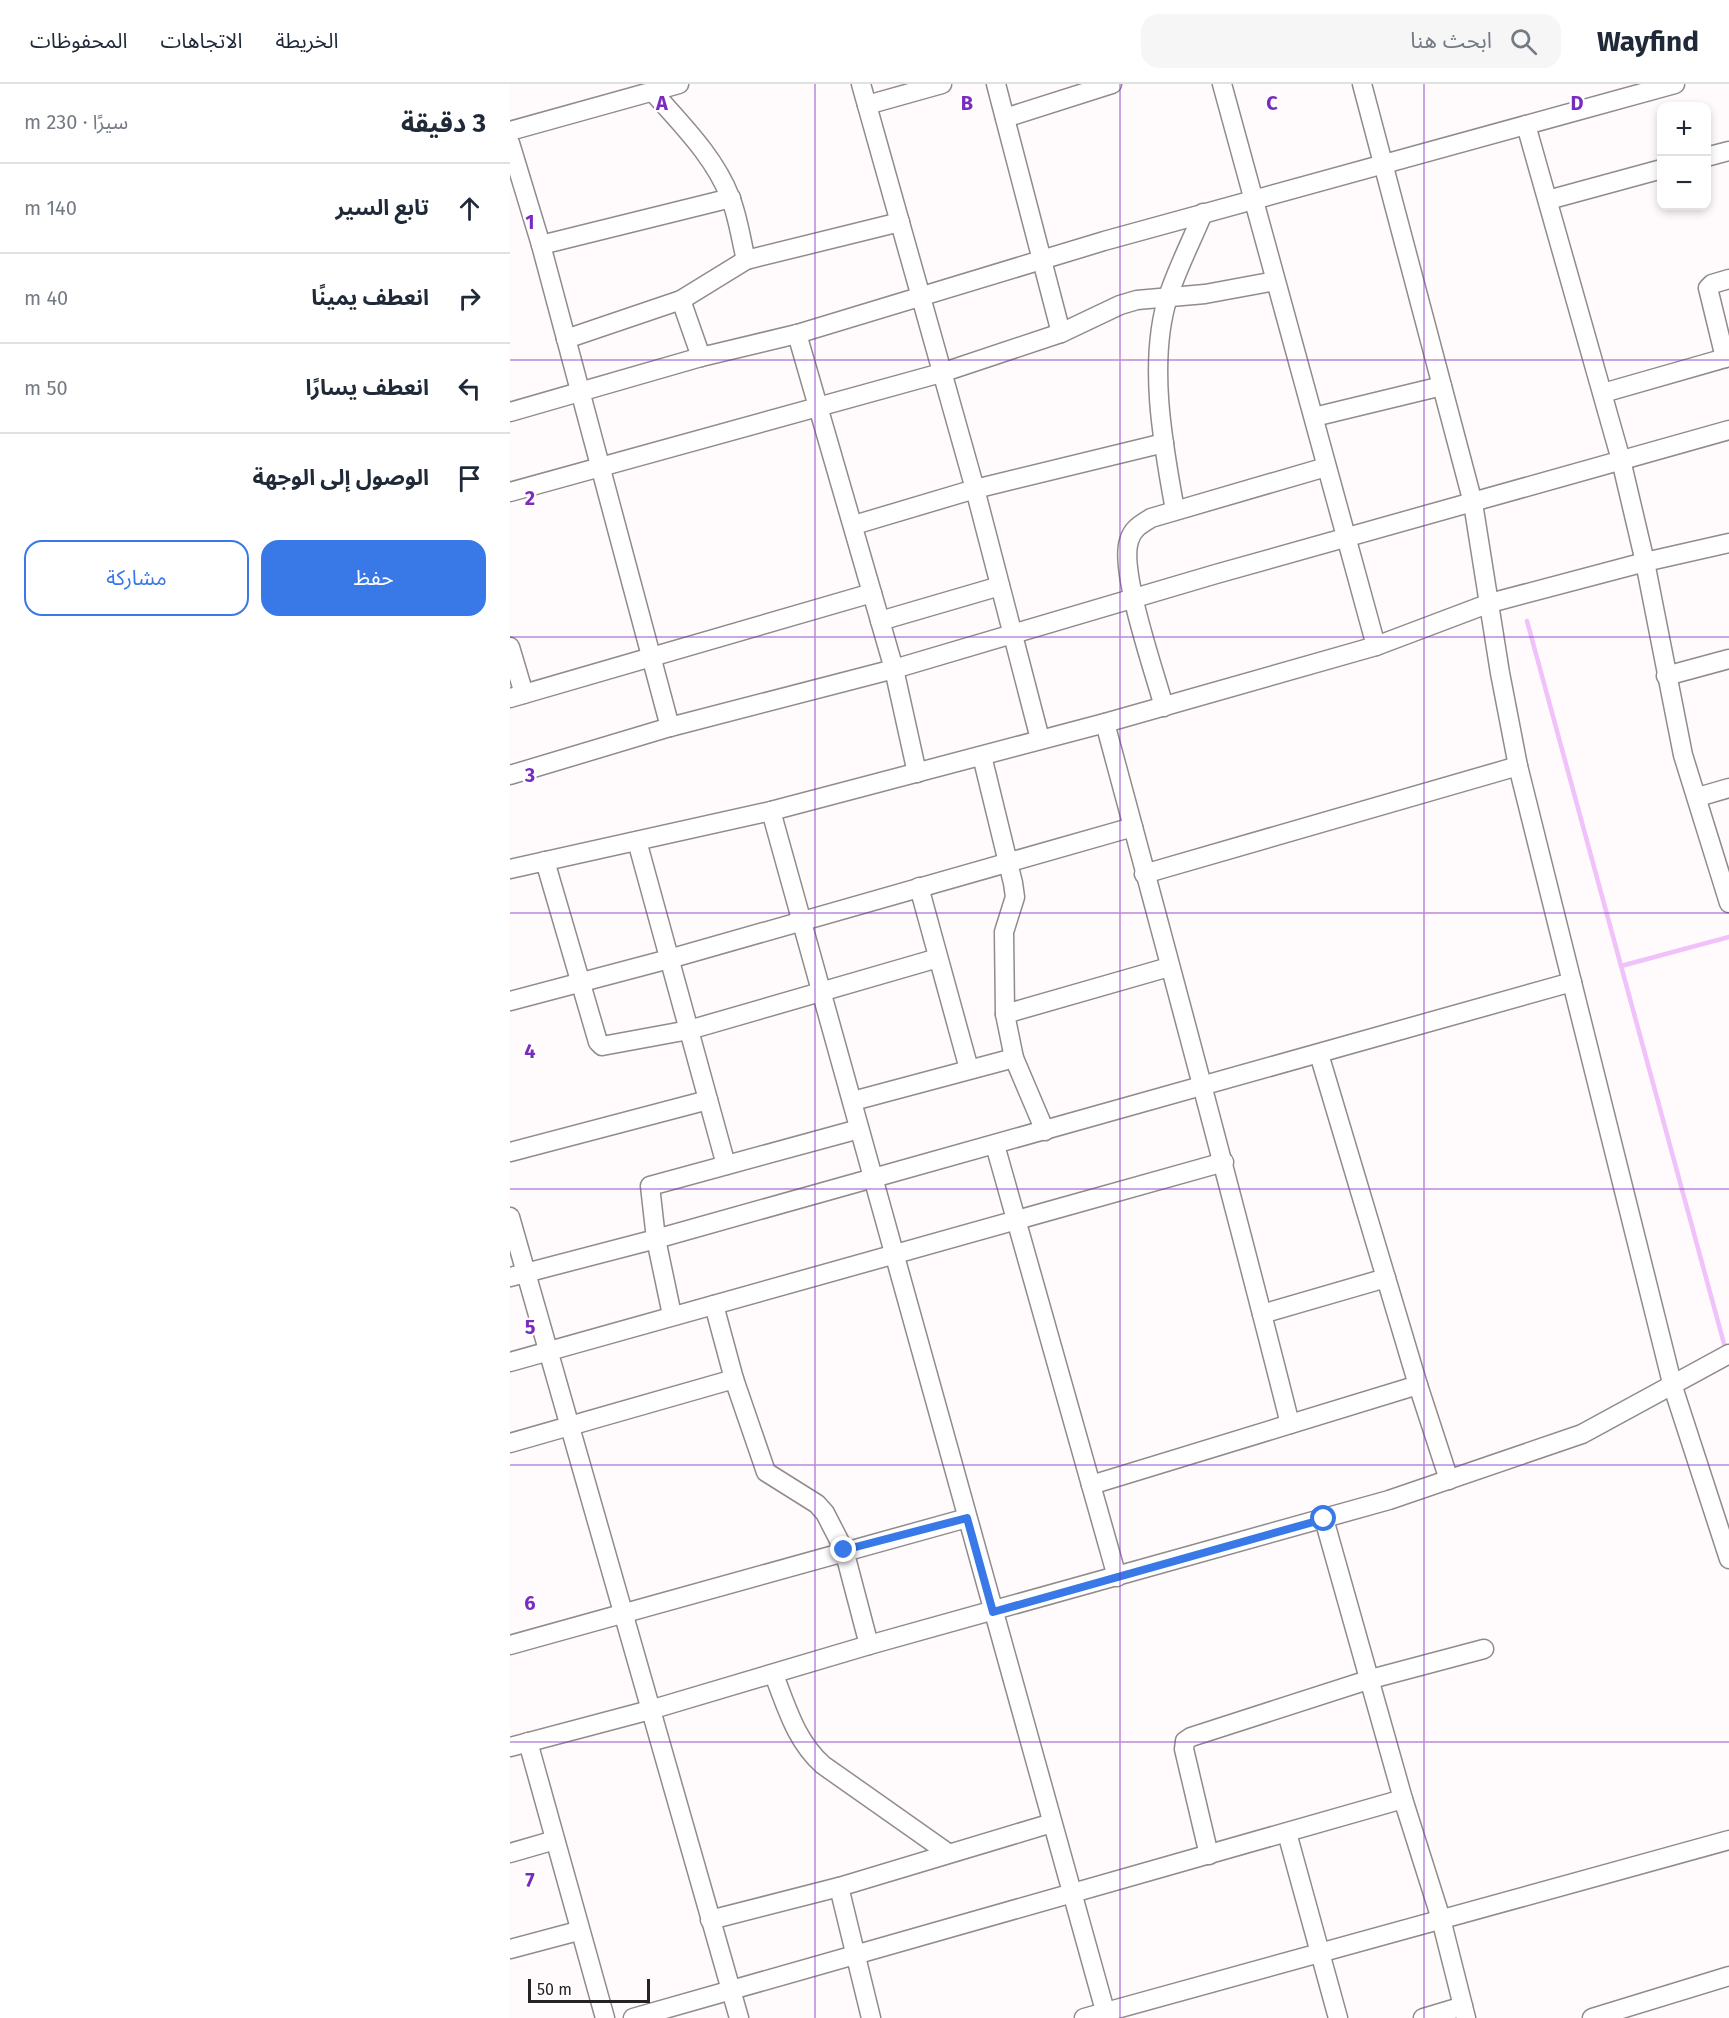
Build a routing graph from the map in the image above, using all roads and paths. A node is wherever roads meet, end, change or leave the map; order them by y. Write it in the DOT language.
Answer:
graph roads {
  1 [pos="679,84"];
  2 [pos="861,84"];
  3 [pos="942,84"];
  4 [pos="996,84"];
  5 [pos="1112,84"];
  6 [pos="1222,84"];
  7 [pos="1362,84"];
  8 [pos="1675,84"];
  9 [pos="628,91"];
  10 [pos="653,92"];
  11 [pos="867,105"];
  12 [pos="1005,118"];
  13 [pos="1526,125"];
  14 [pos="510,131"];
  15 [pos="511,148"];
  16 [pos="1729,151"];
  17 [pos="1711,156"];
  18 [pos="1384,163"];
  19 [pos="1657,170"];
  20 [pos="731,198"];
  21 [pos="1255,199"];
  22 [pos="1548,200"];
  23 [pos="1203,213"];
  24 [pos="900,222"];
  25 [pos="542,245"];
  26 [pos="746,260"];
  27 [pos="1042,260"];
  28 [pos="1729,279"];
  29 [pos="1275,281"];
  30 [pos="1168,296"];
  31 [pos="921,298"];
  32 [pos="681,300"];
  33 [pos="1061,333"];
  34 [pos="797,334"];
  35 [pos="566,339"];
  36 [pos="701,357"];
  37 [pos="1727,358"];
  38 [pos="941,373"];
  39 [pos="1442,386"];
  40 [pos="580,392"];
  41 [pos="1603,393"];
  42 [pos="819,408"];
  43 [pos="510,412"];
  44 [pos="1314,417"];
  45 [pos="1729,430"];
  46 [pos="1164,443"];
  47 [pos="1621,460"];
  48 [pos="1326,467"];
  49 [pos="602,469"];
  50 [pos="975,489"];
  51 [pos="510,492"];
  52 [pos="1473,503"];
  53 [pos="1175,510"];
  54 [pos="854,525"];
  55 [pos="1345,537"];
  56 [pos="1729,543"];
  57 [pos="1646,562"];
  58 [pos="1000,586"];
  59 [pos="872,593"];
  60 [pos="1134,598"];
  61 [pos="1490,603"];
  62 [pos="880,621"];
  63 [pos="1013,635"];
  64 [pos="1376,646"];
  65 [pos="510,647"];
  66 [pos="652,658"];
  67 [pos="1729,659"];
  68 [pos="894,669"];
  69 [pos="1666,676"];
  70 [pos="517,696"];
  71 [pos="1164,708"];
  72 [pos="1105,723"];
  73 [pos="670,727"];
  74 [pos="1040,739"];
  75 [pos="982,756"];
  76 [pos="1518,766"];
  77 [pos="917,773"];
  78 [pos="510,775"];
  79 [pos="1729,788"];
  80 [pos="1698,797"];
  81 [pos="771,811"];
  82 [pos="1133,827"];
  83 [pos="637,841"];
  84 [pos="545,861"];
  85 [pos="1009,862"];
  86 [pos="510,869"];
  87 [pos="1144,874"];
  88 [pos="919,887"];
  89 [pos="1729,903"];
  90 [pos="801,921"];
  91 [pos="938,958"];
  92 [pos="669,959"];
  93 [pos="1169,967"];
  94 [pos="1572,982"];
  95 [pos="580,983"];
  96 [pos="821,990"];
  97 [pos="510,1001"];
  98 [pos="1005,1014"];
  99 [pos="689,1030"];
  100 [pos="1318,1054"];
  101 [pos="1014,1058"];
  102 [pos="969,1069"];
  103 [pos="1202,1088"];
  104 [pos="708,1100"];
  105 [pos="853,1101"];
  106 [pos="859,1129"];
  107 [pos="1045,1131"];
  108 [pos="995,1145"];
  109 [pos="510,1152"];
  110 [pos="1224,1162"];
  111 [pos="726,1165"];
  112 [pos="873,1179"];
  113 [pos="510,1217"];
  114 [pos="1016,1221"];
  115 [pos="656,1239"];
  116 [pos="894,1255"];
  117 [pos="519,1274"];
  118 [pos="1386,1278"];
  119 [pos="714,1305"];
  120 [pos="1262,1314"];
  121 [pos="672,1315"];
  122 [pos="547,1352"];
  123 [pos="1727,1355"];
  124 [pos="510,1362"];
  125 [pos="734,1379"];
  126 [pos="1418,1385"];
  127 [pos="1673,1387"];
  128 [pos="1290,1424"];
  129 [pos="568,1426"];
  130 [pos="510,1443"];
  131 [pos="1449,1479"];
  132 [pos="1091,1485"];
  133 [pos="967,1518"];
  134 [pos="1324,1519"];
  135 [pos="844,1550"];
  136 [pos="1729,1559"];
  137 [pos="1117,1577"];
  138 [pos="621,1612"];
  139 [pos="993,1612"];
  140 [pos="510,1645"];
  141 [pos="869,1646"];
  142 [pos="1484,1649"];
  143 [pos="774,1675"];
  144 [pos="1371,1679"];
  145 [pos="650,1710"];
  146 [pos="528,1742"];
  147 [pos="510,1747"];
  148 [pos="1403,1799"];
  149 [pos="1052,1823"];
  150 [pos="1287,1833"];
  151 [pos="555,1840"];
  152 [pos="1729,1840"];
  153 [pos="948,1853"];
  154 [pos="510,1854"];
  155 [pos="1209,1855"];
  156 [pos="839,1887"];
  157 [pos="1072,1894"];
  158 [pos="1441,1919"];
  159 [pos="710,1920"];
  160 [pos="578,1931"];
  161 [pos="510,1949"];
  162 [pos="1320,1952"];
  163 [pos="856,1955"];
  164 [pos="1729,1976"];
  165 [pos="731,1990"];
  166 [pos="1465,2012"];
  167 [pos="1106,2015"];
  168 [pos="605,2018"];
  169 [pos="633,2018"];
  170 [pos="739,2018"];
  171 [pos="871,2018"];
  172 [pos="1084,2018"];
  173 [pos="1338,2018"];
  174 [pos="1423,2018"];
  175 [pos="1592,2018"];
  1 -- 10 [label="street"];
  2 -- 11 [label="street"];
  3 -- 11 [label="street"];
  4 -- 12 [label="street"];
  5 -- 12 [label="street"];
  6 -- 21 [label="street"];
  7 -- 18 [label="street"];
  8 -- 13 [label="street"];
  9 -- 10 [label="street"];
  9 -- 14 [label="street"];
  10 -- 20 [label="street"];
  11 -- 24 [label="street"];
  12 -- 27 [label="street"];
  13 -- 18 [label="street"];
  13 -- 22 [label="street"];
  15 -- 25 [label="street"];
  16 -- 17 [label="street"];
  18 -- 21 [label="street"];
  18 -- 39 [label="street"];
  19 -- 22 [label="street"];
  20 -- 25 [label="street"];
  20 -- 26 [label="street"];
  21 -- 23 [label="street"];
  21 -- 29 [label="street"];
  22 -- 41 [label="street"];
  23 -- 27 [label="street"];
  23 -- 30 [label="street"];
  24 -- 26 [label="street"];
  24 -- 31 [label="street"];
  25 -- 35 [label="street"];
  26 -- 32 [label="street"];
  27 -- 31 [label="street"];
  27 -- 33 [label="street"];
  28 -- 37 [label="street"];
  29 -- 30 [label="street"];
  29 -- 44 [label="street"];
  30 -- 33 [label="street"];
  30 -- 46 [label="street"];
  31 -- 34 [label="street"];
  31 -- 38 [label="street"];
  32 -- 35 [label="street"];
  32 -- 36 [label="street"];
  33 -- 38 [label="street"];
  34 -- 36 [label="street"];
  34 -- 42 [label="street"];
  35 -- 40 [label="street"];
  36 -- 40 [label="street"];
  37 -- 41 [label="street"];
  38 -- 42 [label="street"];
  38 -- 50 [label="street"];
  39 -- 44 [label="street"];
  39 -- 52 [label="street"];
  40 -- 43 [label="street"];
  40 -- 49 [label="street"];
  41 -- 47 [label="street"];
  42 -- 49 [label="street"];
  42 -- 54 [label="street"];
  44 -- 48 [label="street"];
  45 -- 47 [label="street"];
  46 -- 50 [label="street"];
  46 -- 53 [label="street"];
  47 -- 52 [label="street"];
  47 -- 57 [label="street"];
  48 -- 53 [label="street"];
  48 -- 55 [label="street"];
  49 -- 51 [label="street"];
  49 -- 66 [label="street"];
  50 -- 54 [label="street"];
  50 -- 58 [label="street"];
  52 -- 55 [label="street"];
  52 -- 61 [label="street"];
  53 -- 60 [label="street"];
  54 -- 59 [label="street"];
  55 -- 60 [label="street"];
  55 -- 64 [label="street"];
  56 -- 57 [label="street"];
  57 -- 61 [label="street"];
  57 -- 69 [label="street"];
  58 -- 62 [label="street"];
  58 -- 63 [label="street"];
  59 -- 62 [label="street"];
  59 -- 66 [label="street"];
  60 -- 63 [label="street"];
  60 -- 71 [label="street"];
  61 -- 64 [label="street"];
  61 -- 76 [label="street"];
  62 -- 68 [label="street"];
  63 -- 68 [label="street"];
  63 -- 74 [label="street"];
  64 -- 71 [label="street"];
  65 -- 70 [label="street"];
  66 -- 70 [label="street"];
  66 -- 73 [label="street"];
  67 -- 69 [label="street"];
  68 -- 73 [label="street"];
  68 -- 77 [label="street"];
  69 -- 80 [label="street"];
  71 -- 72 [label="street"];
  72 -- 74 [label="street"];
  72 -- 82 [label="street"];
  73 -- 78 [label="street"];
  74 -- 75 [label="street"];
  75 -- 77 [label="street"];
  75 -- 85 [label="street"];
  76 -- 87 [label="street"];
  76 -- 94 [label="street"];
  77 -- 81 [label="street"];
  79 -- 80 [label="street"];
  80 -- 89 [label="street"];
  81 -- 83 [label="street"];
  81 -- 90 [label="street"];
  82 -- 85 [label="street"];
  82 -- 87 [label="street"];
  83 -- 84 [label="street"];
  83 -- 92 [label="street"];
  84 -- 86 [label="street"];
  84 -- 95 [label="street"];
  85 -- 88 [label="street"];
  85 -- 98 [label="street"];
  87 -- 93 [label="street"];
  88 -- 90 [label="street"];
  88 -- 91 [label="street"];
  90 -- 92 [label="street"];
  90 -- 96 [label="street"];
  91 -- 96 [label="street"];
  91 -- 102 [label="street"];
  92 -- 95 [label="street"];
  92 -- 99 [label="street"];
  93 -- 98 [label="street"];
  93 -- 103 [label="street"];
  94 -- 100 [label="street"];
  94 -- 127 [label="street"];
  95 -- 97 [label="street"];
  95 -- 99 [label="street"];
  96 -- 99 [label="street"];
  96 -- 105 [label="street"];
  98 -- 101 [label="street"];
  99 -- 104 [label="street"];
  100 -- 103 [label="street"];
  100 -- 118 [label="street"];
  101 -- 102 [label="street"];
  101 -- 107 [label="street"];
  102 -- 105 [label="street"];
  103 -- 107 [label="street"];
  103 -- 110 [label="street"];
  104 -- 109 [label="street"];
  104 -- 111 [label="street"];
  105 -- 106 [label="street"];
  106 -- 111 [label="street"];
  106 -- 112 [label="street"];
  107 -- 108 [label="street"];
  108 -- 112 [label="street"];
  108 -- 114 [label="street"];
  110 -- 114 [label="street"];
  110 -- 120 [label="street"];
  111 -- 115 [label="street"];
  112 -- 115 [label="street"];
  112 -- 116 [label="street"];
  113 -- 117 [label="street"];
  114 -- 116 [label="street"];
  114 -- 132 [label="street"];
  115 -- 117 [label="street"];
  115 -- 121 [label="street"];
  116 -- 119 [label="street"];
  116 -- 133 [label="street"];
  117 -- 122 [label="street"];
  118 -- 120 [label="street"];
  118 -- 126 [label="street"];
  119 -- 121 [label="street"];
  119 -- 125 [label="street"];
  120 -- 128 [label="street"];
  121 -- 122 [label="street"];
  122 -- 124 [label="street"];
  122 -- 129 [label="street"];
  123 -- 127 [label="street"];
  125 -- 129 [label="street"];
  125 -- 135 [label="street"];
  126 -- 128 [label="street"];
  126 -- 131 [label="street"];
  127 -- 131 [label="street"];
  127 -- 136 [label="street"];
  128 -- 132 [label="street"];
  129 -- 130 [label="street"];
  129 -- 138 [label="street"];
  131 -- 134 [label="street"];
  132 -- 137 [label="street"];
  133 -- 135 [label="street"];
  133 -- 139 [label="street"];
  134 -- 137 [label="street"];
  134 -- 144 [label="street"];
  135 -- 138 [label="street"];
  135 -- 141 [label="street"];
  137 -- 139 [label="street"];
  138 -- 140 [label="street"];
  138 -- 145 [label="street"];
  139 -- 141 [label="street"];
  139 -- 149 [label="street"];
  141 -- 143 [label="street"];
  142 -- 144 [label="street"];
  143 -- 145 [label="street"];
  143 -- 153 [label="street"];
  144 -- 148 [label="street"];
  144 -- 155 [label="street"];
  145 -- 146 [label="street"];
  145 -- 159 [label="street"];
  146 -- 147 [label="street"];
  146 -- 151 [label="street"];
  148 -- 150 [label="street"];
  148 -- 158 [label="street"];
  149 -- 153 [label="street"];
  149 -- 157 [label="street"];
  150 -- 155 [label="street"];
  150 -- 162 [label="street"];
  151 -- 154 [label="street"];
  151 -- 160 [label="street"];
  152 -- 158 [label="street"];
  153 -- 156 [label="street"];
  155 -- 157 [label="street"];
  156 -- 159 [label="street"];
  156 -- 163 [label="street"];
  157 -- 163 [label="street"];
  157 -- 167 [label="street"];
  158 -- 162 [label="street"];
  158 -- 166 [label="street"];
  159 -- 165 [label="street"];
  160 -- 161 [label="street"];
  160 -- 168 [label="street"];
  162 -- 167 [label="street"];
  162 -- 173 [label="street"];
  163 -- 165 [label="street"];
  163 -- 171 [label="street"];
  164 -- 175 [label="street"];
  165 -- 169 [label="street"];
  165 -- 170 [label="street"];
  166 -- 174 [label="street"];
  167 -- 172 [label="street"];
}
